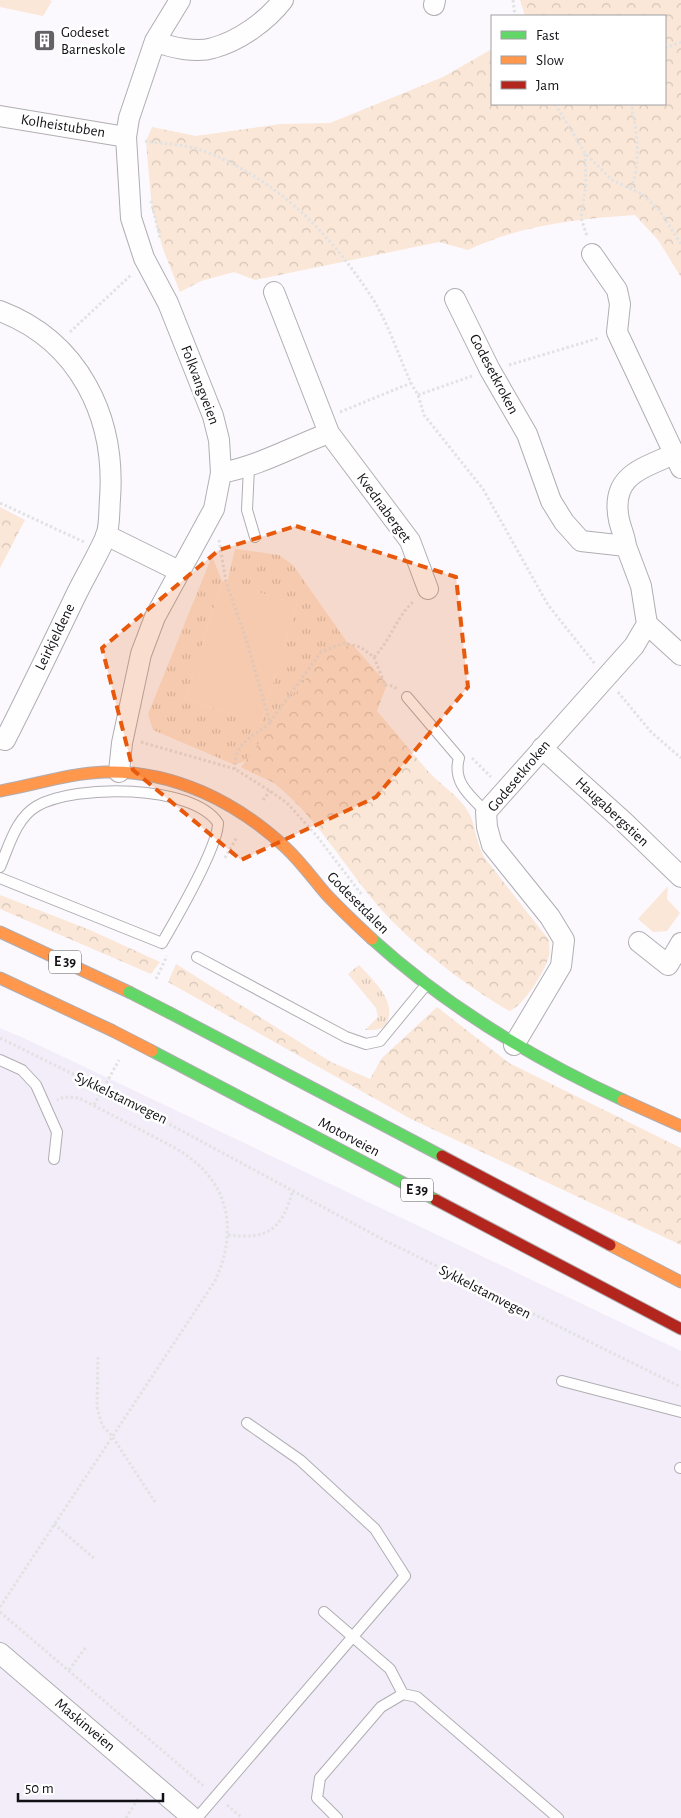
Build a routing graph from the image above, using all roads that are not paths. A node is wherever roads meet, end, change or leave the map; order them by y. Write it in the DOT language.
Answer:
graph roads {
  1 [pos="180,0"];
  2 [pos="284,0"];
  3 [pos="156,41"];
  4 [pos="0,116"];
  5 [pos="126,136"];
  6 [pos="592,254"];
  7 [pos="274,292"];
  8 [pos="455,299"];
  9 [pos="0,311"];
  10 [pos="327,426"];
  11 [pos="678,461"];
  12 [pos="250,466"];
  13 [pos="221,473"];
  14 [pos="255,537"];
  15 [pos="102,542"];
  16 [pos="626,546"];
  17 [pos="179,571"];
  18 [pos="428,589"];
  19 [pos="647,624"];
  20 [pos="681,655"];
  21 [pos="407,698"];
  22 [pos="5,740"];
  23 [pos="542,748"];
  24 [pos="119,772"];
  25 [pos="0,791"];
  26 [pos="486,812"];
  27 [pos="0,867"];
  28 [pos="681,877"];
  29 [pos="0,878"];
  30 [pos="0,932"];
  31 [pos="639,942"];
  32 [pos="681,943"];
  33 [pos="197,957"];
  34 [pos="0,978"];
  35 [pos="426,985"];
  36 [pos="514,1045"];
  37 [pos="0,1060"];
  38 [pos="681,1126"];
  39 [pos="54,1159"];
  40 [pos="681,1282"];
  41 [pos="681,1329"];
  42 [pos="562,1381"];
  43 [pos="681,1412"];
  44 [pos="247,1423"];
  45 [pos="324,1612"];
  46 [pos="352,1637"];
  47 [pos="3,1663"];
  48 [pos="403,1694"];
  49 [pos="193,1818"];
  50 [pos="197,1818"];
  51 [pos="337,1818"];
  52 [pos="558,1818"];
  1 -- 3 [label="street, Folkvangveien"];
  2 -- 3 [label="street"];
  3 -- 5 [label="street, Folkvangveien"];
  4 -- 5 [label="street, Kolheistubben"];
  5 -- 13 [label="street, Folkvangveien"];
  6 -- 11 [label="street"];
  7 -- 10 [label="street, Kvednaberget"];
  8 -- 16 [label="street, Godesetkroken"];
  9 -- 15 [label="street, Leirkjeldene"];
  10 -- 12 [label="street"];
  10 -- 18 [label="street, Kvednaberget"];
  11 -- 16 [label="street"];
  12 -- 13 [label="street"];
  12 -- 14 [label="lane"];
  13 -- 17 [label="street, Folkvangveien"];
  15 -- 17 [label="street"];
  15 -- 22 [label="street, Leirkjeldene"];
  16 -- 19 [label="street"];
  17 -- 24 [label="street, Folkvangveien"];
  19 -- 20 [label="street"];
  19 -- 23 [label="street, Godesetkroken"];
  21 -- 26 [label="lane"];
  23 -- 26 [label="street, Godesetkroken"];
  23 -- 28 [label="street, Haugabergstien"];
  24 -- 25 [label="main road, Godesetdalen"];
  24 -- 35 [label="main road, Godesetdalen"];
  26 -- 36 [label="street, Godesetkroken"];
  27 -- 29 [label="lane"];
  30 -- 40 [label="main road, Motorveien / E 39, bridge"];
  31 -- 32 [label="street"];
  33 -- 35 [label="lane"];
  34 -- 41 [label="main road, Motorveien / E 39, bridge"];
  35 -- 36 [label="main road, Godesetdalen"];
  36 -- 38 [label="main road, Godesetdalen"];
  37 -- 39 [label="lane"];
  42 -- 43 [label="lane"];
  44 -- 46 [label="lane"];
  45 -- 46 [label="lane"];
  46 -- 48 [label="lane"];
  46 -- 50 [label="lane"];
  47 -- 49 [label="street, Maskinveien"];
  48 -- 51 [label="lane"];
  48 -- 52 [label="lane"];
}
